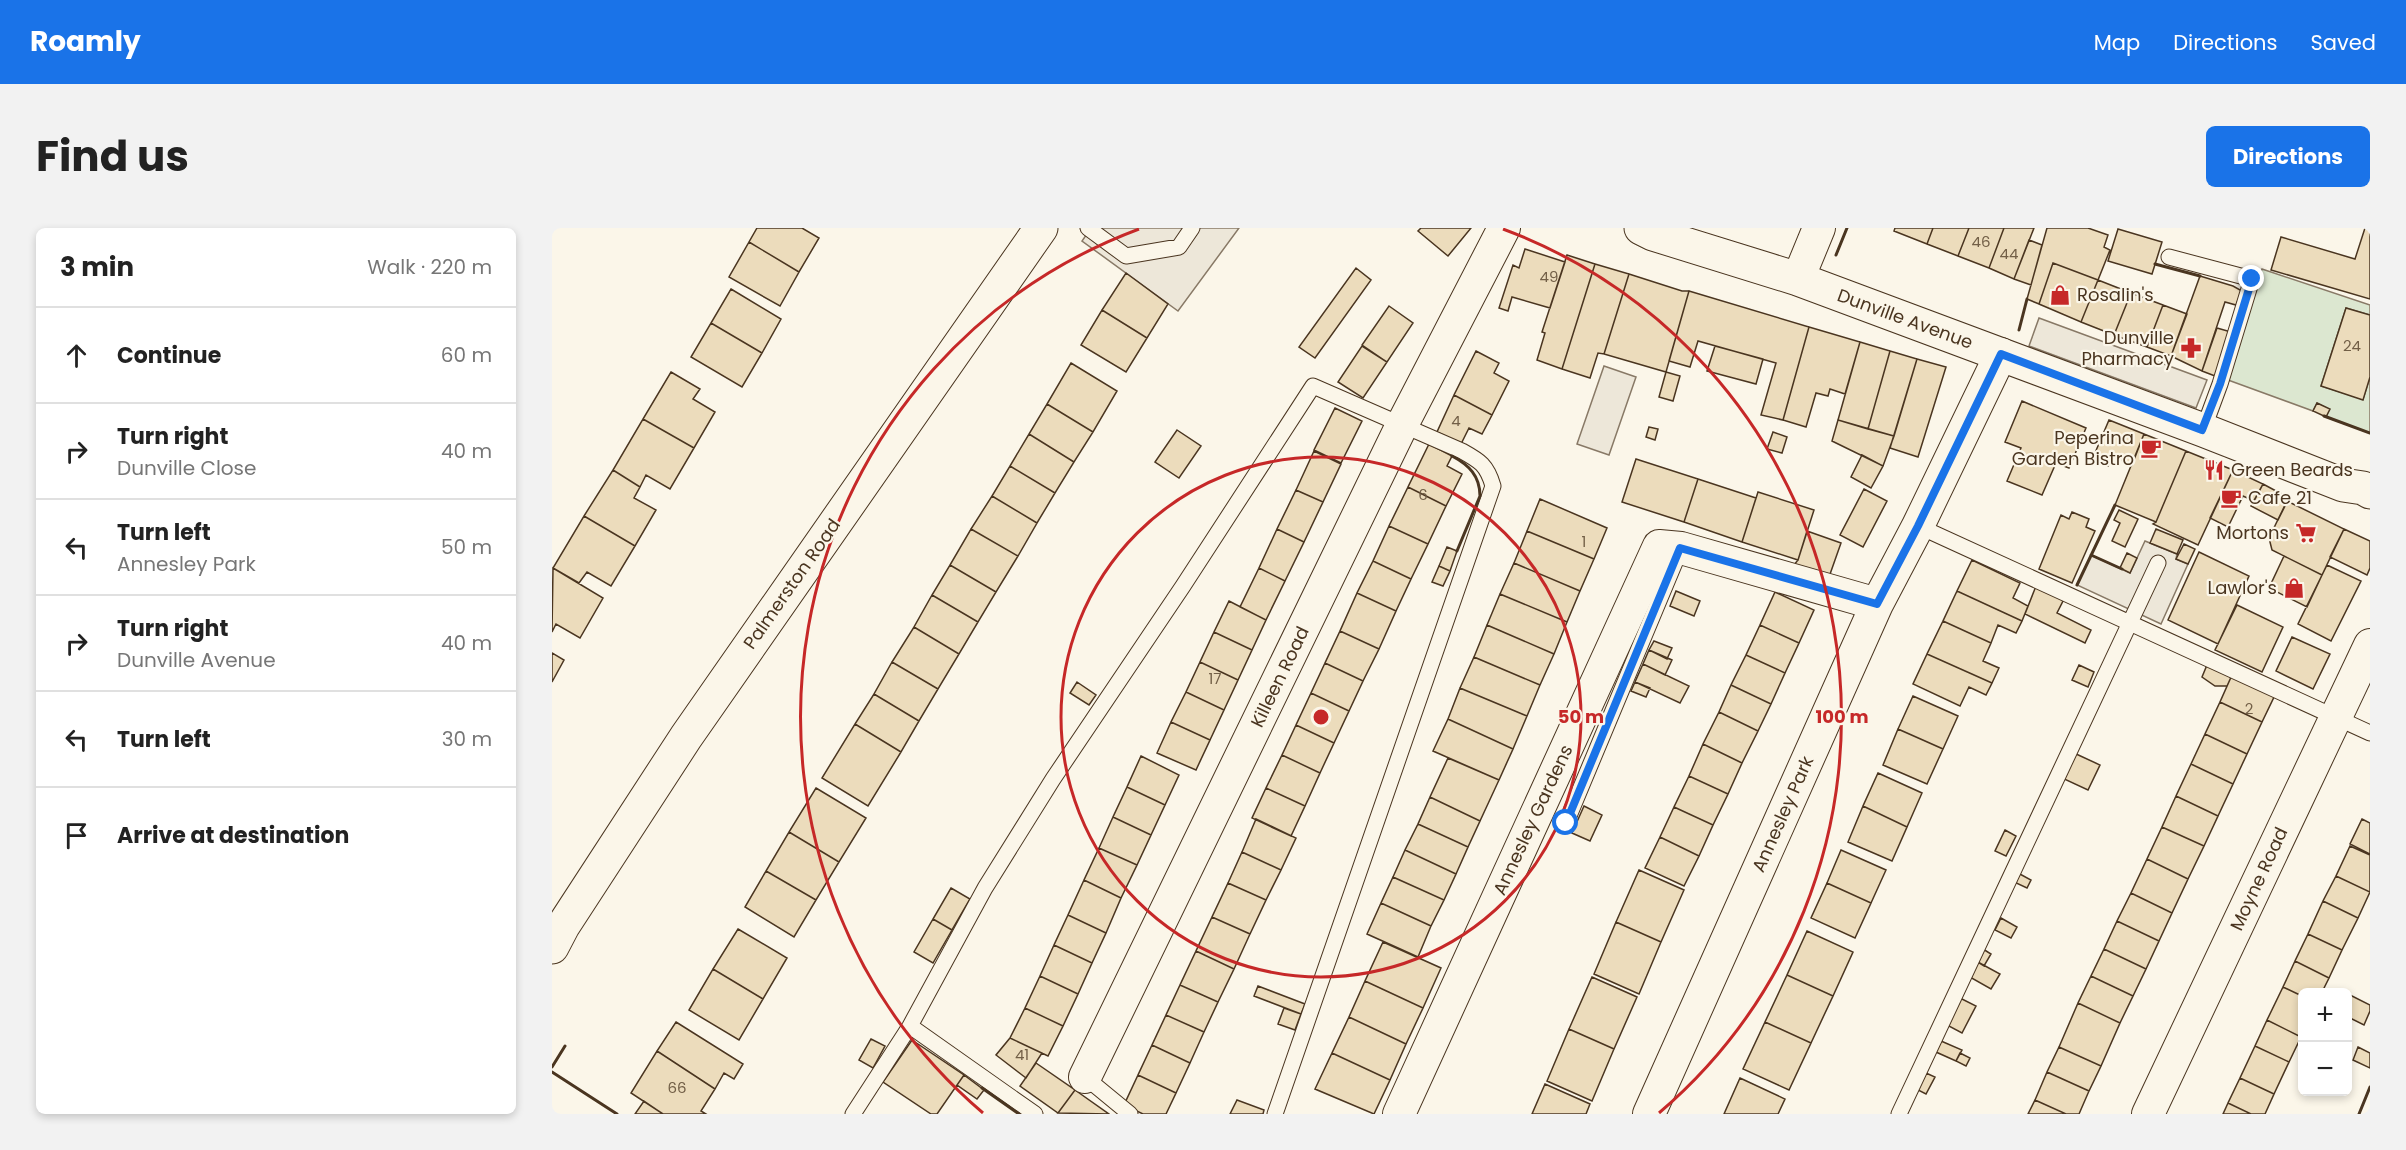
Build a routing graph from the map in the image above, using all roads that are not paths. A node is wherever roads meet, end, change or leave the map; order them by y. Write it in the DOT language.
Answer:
graph roads {
  1 [pos="1041,228"];
  2 [pos="1088,228"];
  3 [pos="1192,228"];
  4 [pos="1504,228"];
  5 [pos="1641,228"];
  6 [pos="1819,228"];
  7 [pos="2169,257"];
  8 [pos="1798,279"];
  9 [pos="2001,354"];
  10 [pos="1402,425"];
  11 [pos="2202,430"];
  12 [pos="2370,492"];
  13 [pos="1918,526"];
  14 [pos="1680,548"];
  15 [pos="2158,563"];
  16 [pos="1877,604"];
  17 [pos="2130,622"];
  18 [pos="2370,645"];
  19 [pos="2335,718"];
  20 [pos="2370,733"];
  21 [pos="1566,823"];
  22 [pos="552,947"];
  23 [pos="910,1026"];
  24 [pos="1085,1077"];
  25 [pos="853,1114"];
  26 [pos="1035,1114"];
  27 [pos="1130,1114"];
  28 [pos="1275,1114"];
  29 [pos="1399,1114"];
  30 [pos="1649,1114"];
  31 [pos="1899,1114"];
  32 [pos="2148,1114"];
  1 -- 22 [label="street, Palmerston Road"];
  2 -- 3 [label="lane"];
  4 -- 10 [label="street, Killeen Road"];
  5 -- 8 [label="street, Dunville Avenue"];
  6 -- 8 [label="street"];
  7 -- 11 [label="lane"];
  8 -- 9 [label="street, Dunville Avenue"];
  9 -- 11 [label="street, Dunville Avenue"];
  9 -- 13 [label="street, Annesley Park"];
  10 -- 23 [label="lane"];
  10 -- 24 [label="street, Killeen Road"];
  10 -- 28 [label="lane"];
  11 -- 12 [label="street, Dunville Avenue"];
  13 -- 16 [label="street, Annesley Park"];
  13 -- 17 [label="lane"];
  14 -- 16 [label="street"];
  14 -- 21 [label="lane"];
  14 -- 29 [label="street, Annesley Gardens"];
  15 -- 17 [label="lane"];
  16 -- 30 [label="street, Annesley Park"];
  17 -- 19 [label="lane"];
  17 -- 31 [label="lane"];
  18 -- 19 [label="street, Moyne Road"];
  19 -- 20 [label="lane"];
  19 -- 32 [label="street, Moyne Road"];
  23 -- 25 [label="lane"];
  23 -- 26 [label="lane"];
  24 -- 27 [label="lane, Killeen Road"];
}
